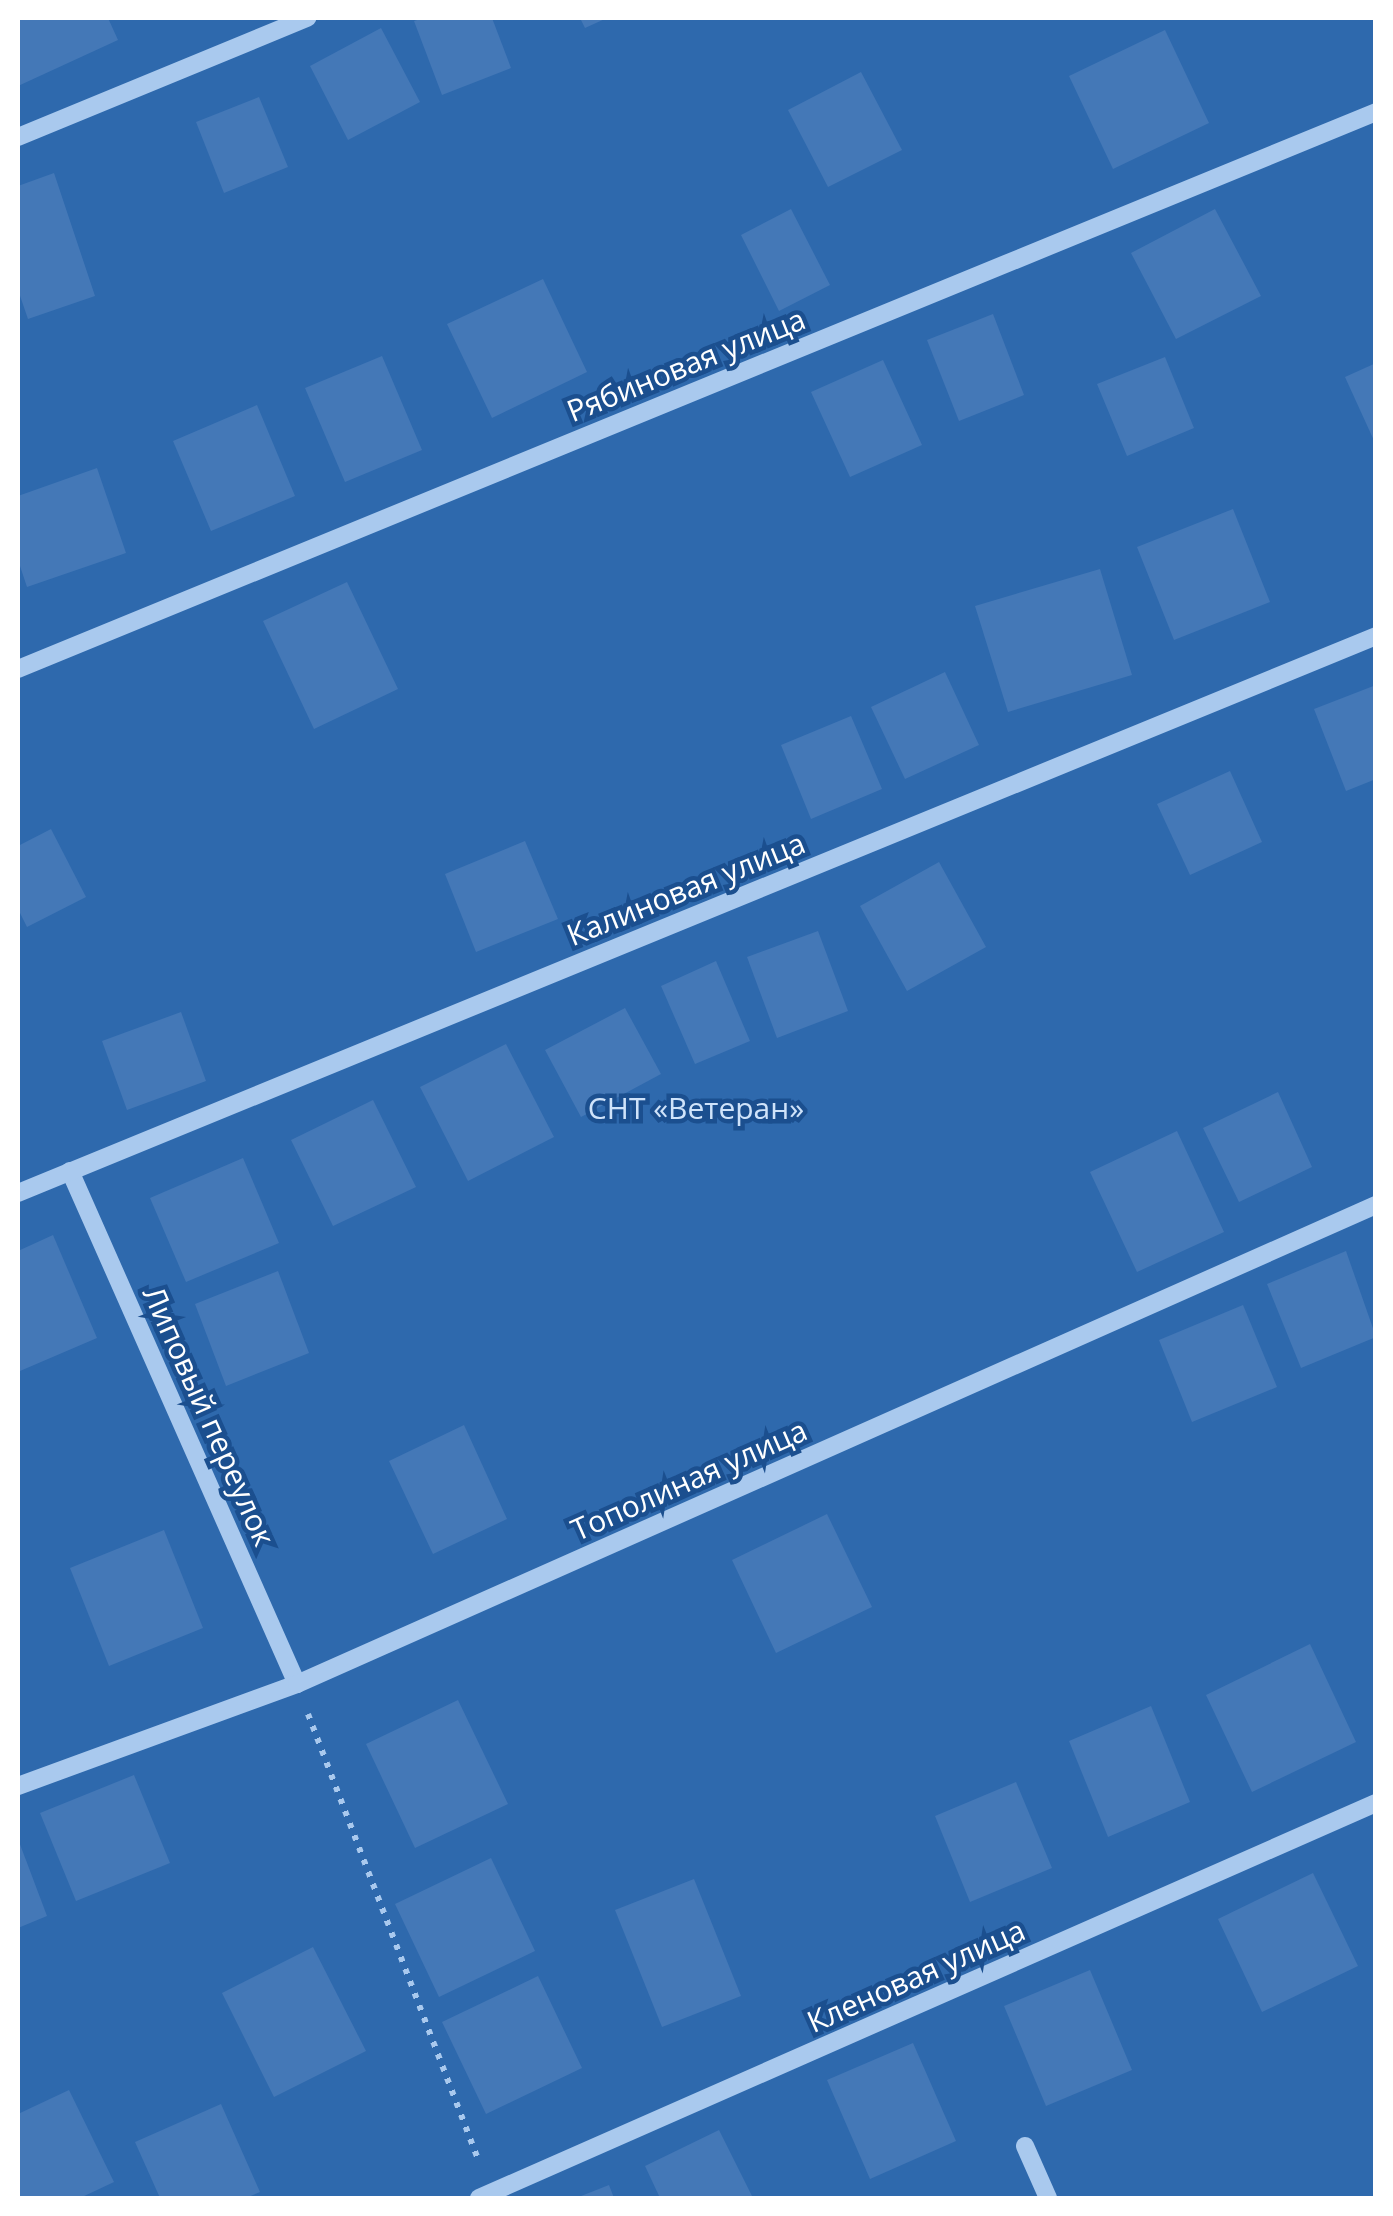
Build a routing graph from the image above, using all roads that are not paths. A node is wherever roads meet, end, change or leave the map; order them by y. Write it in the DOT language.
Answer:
graph roads {
  1 [pos="307,18"];
  2 [pos="1376,112"];
  3 [pos="18,137"];
  4 [pos="1376,636"];
  5 [pos="18,669"];
  6 [pos="70,1171"];
  7 [pos="18,1193"];
  8 [pos="1376,1205"];
  9 [pos="297,1684"];
  10 [pos="18,1786"];
  11 [pos="1376,1804"];
  12 [pos="1025,2146"];
  13 [pos="485,2196"];
  14 [pos="1048,2198"];
  1 -- 3 [label="street"];
  2 -- 5 [label="street, Рябиновая улица"];
  4 -- 6 [label="street, Калиновая улица"];
  6 -- 7 [label="street, Калиновая улица"];
  6 -- 9 [label="street, Липовый переулок"];
  8 -- 9 [label="street, Тополиная улица"];
  9 -- 10 [label="street, Тополиная улица"];
  11 -- 13 [label="street, Кленовая улица"];
  12 -- 14 [label="street"];
}
